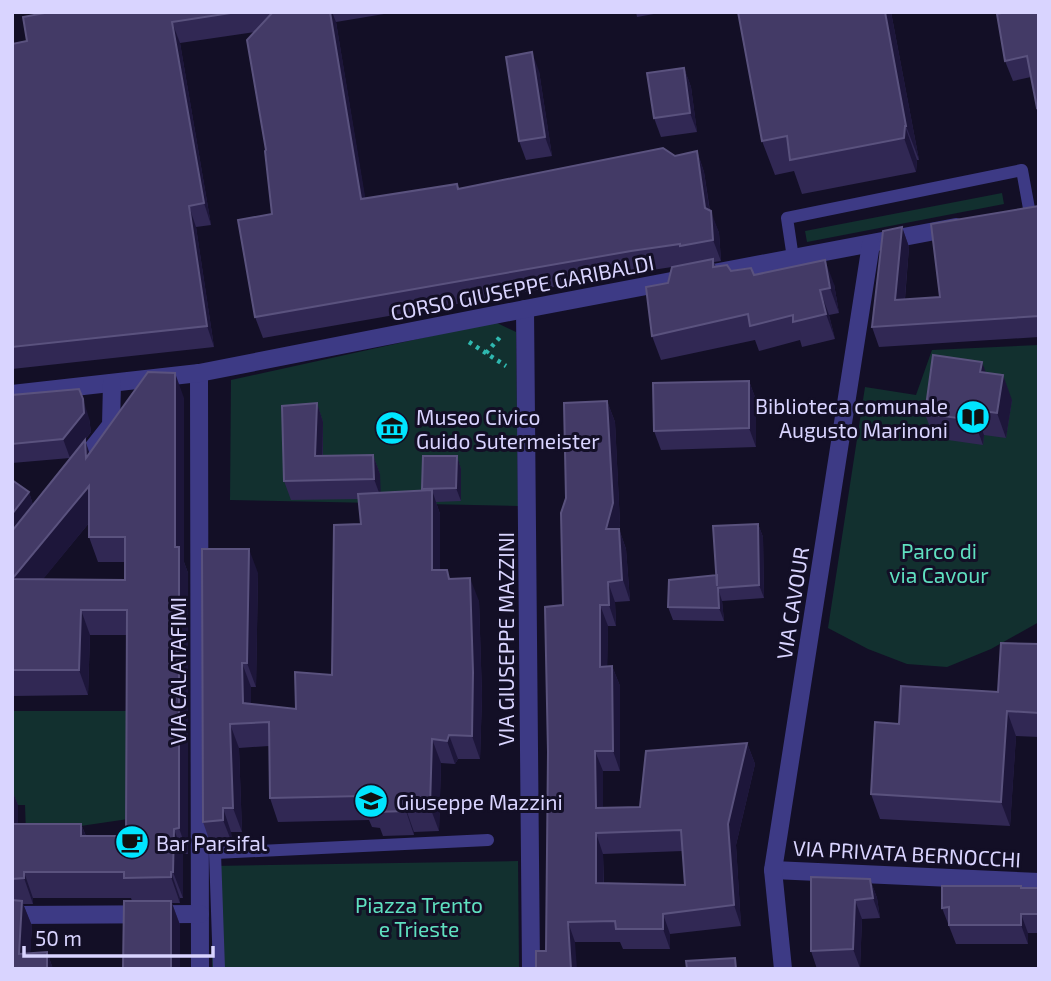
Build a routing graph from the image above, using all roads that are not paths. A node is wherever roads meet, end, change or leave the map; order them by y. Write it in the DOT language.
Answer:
graph roads {
  1 [pos="1029,215"];
  2 [pos="978,223"];
  3 [pos="871,244"];
  4 [pos="793,258"];
  5 [pos="525,309"];
  6 [pos="199,373"];
  7 [pos="112,383"];
  8 [pos="12,394"];
  9 [pos="62,488"];
  10 [pos="488,840"];
  11 [pos="773,870"];
  12 [pos="1039,882"];
  13 [pos="200,914"];
  14 [pos="12,915"];
  15 [pos="200,969"];
  16 [pos="219,969"];
  17 [pos="531,969"];
  18 [pos="783,969"];
  1 -- 4 [label="lane"];
  2 -- 3 [label="street, CORSO GIUSEPPE GARIBALDI"];
  3 -- 4 [label="street, CORSO GIUSEPPE GARIBALDI"];
  3 -- 11 [label="street, VIA CAVOUR"];
  4 -- 5 [label="street, CORSO GIUSEPPE GARIBALDI"];
  5 -- 6 [label="street, CORSO GIUSEPPE GARIBALDI"];
  5 -- 17 [label="street, VIA GIUSEPPE MAZZINI"];
  6 -- 7 [label="street, CORSO GIUSEPPE GARIBALDI"];
  6 -- 13 [label="street, VIA CALATAFIMI"];
  7 -- 8 [label="street, CORSO GIUSEPPE GARIBALDI"];
  7 -- 9 [label="street"];
  10 -- 16 [label="lane"];
  11 -- 12 [label="street, VIA PRIVATA BERNOCCHI"];
  11 -- 18 [label="street, VIA CAVOUR"];
  13 -- 14 [label="street"];
  13 -- 15 [label="street, VIA CALATAFIMI"];
}
